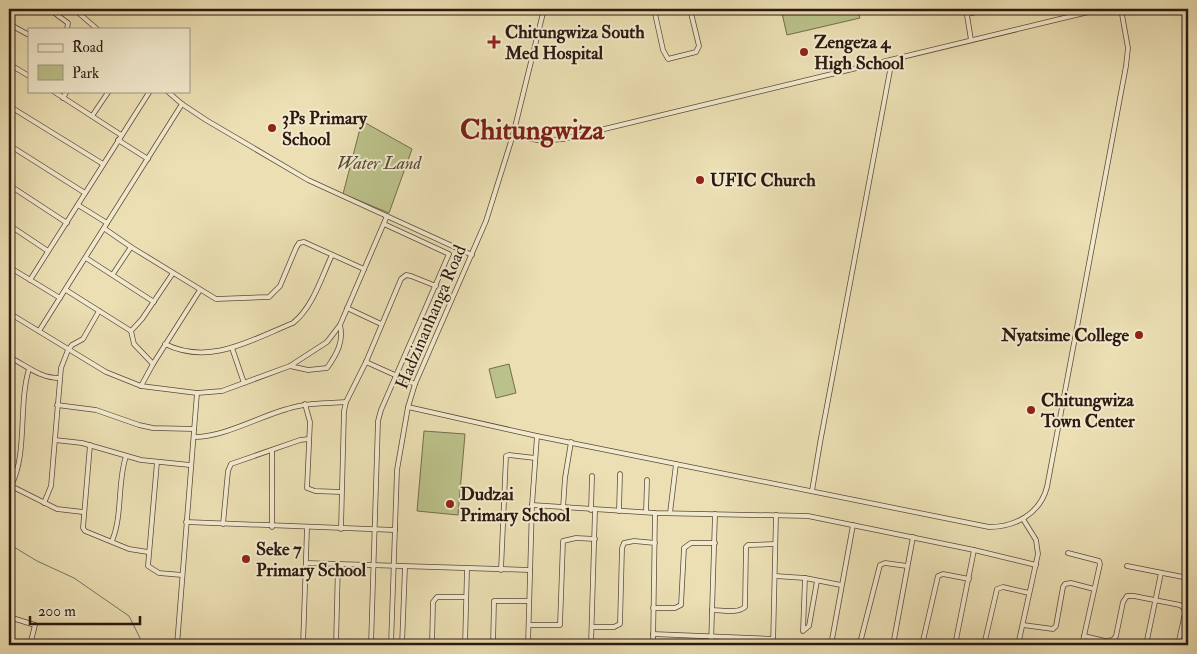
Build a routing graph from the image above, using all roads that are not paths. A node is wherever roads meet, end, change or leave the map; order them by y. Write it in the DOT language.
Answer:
graph roads {
  1 [pos="49,9"];
  2 [pos="74,9"];
  3 [pos="544,9"];
  4 [pos="654,9"];
  5 [pos="690,9"];
  6 [pos="966,9"];
  7 [pos="990,9"];
  8 [pos="1101,9"];
  9 [pos="1121,9"];
  10 [pos="967,14"];
  11 [pos="9,24"];
  12 [pos="67,28"];
  13 [pos="97,28"];
  14 [pos="28,35"];
  15 [pos="971,40"];
  16 [pos="892,60"];
  17 [pos="9,64"];
  18 [pos="28,75"];
  19 [pos="54,92"];
  20 [pos="66,92"];
  21 [pos="108,92"];
  22 [pos="168,92"];
  23 [pos="148,93"];
  24 [pos="63,98"];
  25 [pos="182,104"];
  26 [pos="9,106"];
  27 [pos="92,116"];
  28 [pos="121,135"];
  29 [pos="512,135"];
  30 [pos="118,140"];
  31 [pos="9,145"];
  32 [pos="148,159"];
  33 [pos="103,164"];
  34 [pos="9,185"];
  35 [pos="85,193"];
  36 [pos="78,205"];
  37 [pos="387,216"];
  38 [pos="67,223"];
  39 [pos="108,223"];
  40 [pos="384,224"];
  41 [pos="9,225"];
  42 [pos="105,229"];
  43 [pos="131,247"];
  44 [pos="48,251"];
  45 [pos="332,255"];
  46 [pos="472,255"];
  47 [pos="86,258"];
  48 [pos="9,267"];
  49 [pos="364,269"];
  50 [pos="174,273"];
  51 [pos="113,274"];
  52 [pos="30,280"];
  53 [pos="436,286"];
  54 [pos="66,290"];
  55 [pos="200,290"];
  56 [pos="60,298"];
  57 [pos="154,302"];
  58 [pos="347,308"];
  59 [pos="99,311"];
  60 [pos="9,313"];
  61 [pos="340,324"];
  62 [pos="381,324"];
  63 [pos="39,331"];
  64 [pos="131,331"];
  65 [pos="165,344"];
  66 [pos="232,348"];
  67 [pos="68,350"];
  68 [pos="9,357"];
  69 [pos="366,362"];
  70 [pos="153,364"];
  71 [pos="290,366"];
  72 [pos="29,368"];
  73 [pos="396,376"];
  74 [pos="59,378"];
  75 [pos="244,383"];
  76 [pos="415,384"];
  77 [pos="141,386"];
  78 [pos="197,393"];
  79 [pos="346,402"];
  80 [pos="305,404"];
  81 [pos="58,405"];
  82 [pos="408,407"];
  83 [pos="194,429"];
  84 [pos="537,436"];
  85 [pos="194,437"];
  86 [pos="309,439"];
  87 [pos="55,440"];
  88 [pos="572,442"];
  89 [pos="90,445"];
  90 [pos="272,450"];
  91 [pos="126,456"];
  92 [pos="535,458"];
  93 [pos="156,462"];
  94 [pos="676,464"];
  95 [pos="190,465"];
  96 [pos="620,474"];
  97 [pos="592,476"];
  98 [pos="647,480"];
  99 [pos="10,486"];
  100 [pos="812,491"];
  101 [pos="341,492"];
  102 [pos="44,503"];
  103 [pos="532,506"];
  104 [pos="563,508"];
  105 [pos="593,510"];
  106 [pos="619,511"];
  107 [pos="83,512"];
  108 [pos="646,512"];
  109 [pos="655,513"];
  110 [pos="670,513"];
  111 [pos="715,514"];
  112 [pos="776,516"];
  113 [pos="1023,519"];
  114 [pos="186,522"];
  115 [pos="223,524"];
  116 [pos="853,525"];
  117 [pos="272,527"];
  118 [pos="307,528"];
  119 [pos="341,529"];
  120 [pos="375,529"];
  121 [pos="395,530"];
  122 [pos="913,537"];
  123 [pos="595,539"];
  124 [pos="112,541"];
  125 [pos="654,543"];
  126 [pos="715,543"];
  127 [pos="775,544"];
  128 [pos="974,550"];
  129 [pos="148,552"];
  130 [pos="1068,553"];
  131 [pos="306,563"];
  132 [pos="338,564"];
  133 [pos="1036,565"];
  134 [pos="373,566"];
  135 [pos="907,566"];
  136 [pos="1128,566"];
  137 [pos="393,567"];
  138 [pos="405,567"];
  139 [pos="467,569"];
  140 [pos="501,570"];
  141 [pos="530,570"];
  142 [pos="1161,572"];
  143 [pos="182,575"];
  144 [pos="774,576"];
  145 [pos="805,578"];
  146 [pos="1188,578"];
  147 [pos="968,579"];
  148 [pos="817,581"];
  149 [pos="841,585"];
  150 [pos="1094,589"];
  151 [pos="1029,593"];
  152 [pos="466,597"];
  153 [pos="528,601"];
  154 [pos="1155,601"];
  155 [pos="653,608"];
  156 [pos="712,610"];
  157 [pos="9,617"];
  158 [pos="528,625"];
  159 [pos="1023,625"];
  160 [pos="592,627"];
  161 [pos="653,634"];
  162 [pos="1084,636"];
  163 [pos="711,637"];
  164 [pos="773,639"];
  165 [pos="831,643"];
  166 [pos="30,645"];
  167 [pos="177,645"];
  168 [pos="303,645"];
  169 [pos="336,645"];
  170 [pos="371,645"];
  171 [pos="390,645"];
  172 [pos="402,645"];
  173 [pos="432,645"];
  174 [pos="465,645"];
  175 [pos="493,645"];
  176 [pos="528,645"];
  177 [pos="591,645"];
  178 [pos="653,645"];
  179 [pos="711,645"];
  180 [pos="773,645"];
  181 [pos="853,645"];
  182 [pos="857,645"];
  183 [pos="893,645"];
  184 [pos="922,645"];
  185 [pos="955,645"];
  186 [pos="984,645"];
  187 [pos="1018,645"];
  188 [pos="1082,645"];
  189 [pos="1146,645"];
  190 [pos="1178,645"];
  1 -- 12 [label="street"];
  2 -- 13 [label="street"];
  3 -- 29 [label="street, Hadzinanhanga Road"];
  4 -- 5 [label="street"];
  6 -- 10 [label="street"];
  7 -- 10 [label="street"];
  8 -- 15 [label="street"];
  9 -- 113 [label="street"];
  10 -- 15 [label="street"];
  11 -- 14 [label="street"];
  15 -- 16 [label="street"];
  16 -- 29 [label="street"];
  16 -- 100 [label="street"];
  17 -- 18 [label="street"];
  19 -- 24 [label="street"];
  20 -- 24 [label="street"];
  21 -- 27 [label="street"];
  22 -- 25 [label="street"];
  23 -- 28 [label="street"];
  24 -- 27 [label="street"];
  25 -- 32 [label="street"];
  25 -- 37 [label="street"];
  26 -- 33 [label="street"];
  27 -- 28 [label="street"];
  28 -- 30 [label="street"];
  29 -- 46 [label="street, Hadzinanhanga Road"];
  30 -- 32 [label="street"];
  30 -- 33 [label="street"];
  31 -- 35 [label="street"];
  32 -- 39 [label="street"];
  33 -- 35 [label="street"];
  34 -- 38 [label="street"];
  35 -- 36 [label="street"];
  36 -- 38 [label="street"];
  36 -- 39 [label="street"];
  37 -- 40 [label="street"];
  37 -- 46 [label="street"];
  38 -- 44 [label="street"];
  39 -- 42 [label="street"];
  40 -- 49 [label="street"];
  40 -- 53 [label="street"];
  41 -- 44 [label="street"];
  42 -- 43 [label="street"];
  42 -- 47 [label="street"];
  43 -- 50 [label="street"];
  43 -- 51 [label="street"];
  44 -- 52 [label="street"];
  45 -- 49 [label="street"];
  45 -- 55 [label="street"];
  45 -- 66 [label="street"];
  46 -- 76 [label="street, Hadzinanhanga Road"];
  47 -- 51 [label="street"];
  47 -- 54 [label="street"];
  48 -- 52 [label="street"];
  49 -- 58 [label="street"];
  50 -- 55 [label="street"];
  50 -- 57 [label="street"];
  51 -- 57 [label="street"];
  52 -- 56 [label="street"];
  53 -- 62 [label="street"];
  53 -- 73 [label="street"];
  54 -- 56 [label="street"];
  54 -- 59 [label="street"];
  55 -- 65 [label="street"];
  56 -- 63 [label="street"];
  57 -- 64 [label="street"];
  58 -- 61 [label="street"];
  58 -- 62 [label="street"];
  59 -- 64 [label="street"];
  59 -- 67 [label="street"];
  60 -- 63 [label="street"];
  61 -- 71 [label="street"];
  61 -- 71 [label="street"];
  62 -- 69 [label="street"];
  63 -- 67 [label="street"];
  64 -- 70 [label="street"];
  65 -- 66 [label="street"];
  65 -- 70 [label="street"];
  66 -- 75 [label="street"];
  67 -- 74 [label="street"];
  67 -- 77 [label="street"];
  68 -- 72 [label="street"];
  69 -- 73 [label="street"];
  69 -- 79 [label="street"];
  70 -- 77 [label="street"];
  71 -- 75 [label="street"];
  72 -- 74 [label="street"];
  72 -- 99 [label="street"];
  73 -- 76 [label="street"];
  73 -- 120 [label="street"];
  74 -- 81 [label="street"];
  75 -- 78 [label="street"];
  76 -- 82 [label="street, Hadzinanhanga Road"];
  77 -- 78 [label="street"];
  78 -- 83 [label="street"];
  79 -- 80 [label="street"];
  79 -- 101 [label="street"];
  80 -- 85 [label="street"];
  80 -- 86 [label="street"];
  81 -- 83 [label="street"];
  81 -- 87 [label="street"];
  82 -- 84 [label="street"];
  82 -- 121 [label="street, Hadzinanhanga Road"];
  83 -- 85 [label="street"];
  84 -- 88 [label="street"];
  84 -- 92 [label="street"];
  85 -- 95 [label="street"];
  86 -- 90 [label="street"];
  86 -- 101 [label="street"];
  87 -- 89 [label="street"];
  87 -- 102 [label="street"];
  88 -- 94 [label="street"];
  88 -- 104 [label="street"];
  89 -- 91 [label="street"];
  89 -- 107 [label="street"];
  90 -- 115 [label="street"];
  90 -- 117 [label="street"];
  91 -- 93 [label="street"];
  91 -- 124 [label="street"];
  92 -- 103 [label="street"];
  92 -- 140 [label="street"];
  93 -- 95 [label="street"];
  93 -- 129 [label="street"];
  94 -- 100 [label="street"];
  94 -- 110 [label="street"];
  95 -- 114 [label="street"];
  96 -- 106 [label="street"];
  97 -- 105 [label="street"];
  98 -- 108 [label="street"];
  99 -- 102 [label="street"];
  100 -- 113 [label="street"];
  101 -- 119 [label="street"];
  102 -- 107 [label="street"];
  103 -- 104 [label="street"];
  103 -- 141 [label="street"];
  104 -- 105 [label="street"];
  105 -- 106 [label="street"];
  105 -- 123 [label="street"];
  106 -- 108 [label="street"];
  107 -- 124 [label="street"];
  108 -- 109 [label="street"];
  109 -- 110 [label="street"];
  109 -- 125 [label="street"];
  110 -- 111 [label="street"];
  111 -- 112 [label="street"];
  111 -- 126 [label="street"];
  112 -- 116 [label="street"];
  112 -- 127 [label="street"];
  113 -- 133 [label="street"];
  114 -- 115 [label="street"];
  114 -- 143 [label="street"];
  115 -- 117 [label="street"];
  116 -- 122 [label="street"];
  116 -- 149 [label="street"];
  117 -- 118 [label="street"];
  118 -- 119 [label="street"];
  118 -- 131 [label="street"];
  119 -- 120 [label="street"];
  120 -- 121 [label="street"];
  120 -- 134 [label="street"];
  121 -- 137 [label="street, Hadzinanhanga Road"];
  122 -- 128 [label="street"];
  122 -- 135 [label="street"];
  123 -- 158 [label="street"];
  123 -- 160 [label="street"];
  124 -- 129 [label="street"];
  125 -- 155 [label="street"];
  125 -- 160 [label="street"];
  126 -- 155 [label="street"];
  126 -- 156 [label="street"];
  127 -- 144 [label="street"];
  127 -- 156 [label="street"];
  128 -- 133 [label="street"];
  128 -- 147 [label="street"];
  129 -- 143 [label="street"];
  130 -- 150 [label="street"];
  131 -- 132 [label="street"];
  131 -- 168 [label="street"];
  132 -- 134 [label="street"];
  132 -- 169 [label="street"];
  133 -- 151 [label="street"];
  134 -- 137 [label="street"];
  134 -- 170 [label="street"];
  135 -- 182 [label="street"];
  135 -- 183 [label="street"];
  136 -- 142 [label="street"];
  137 -- 138 [label="street"];
  137 -- 171 [label="street, Hadzinanhanga Road"];
  138 -- 139 [label="street"];
  138 -- 172 [label="street"];
  139 -- 140 [label="street"];
  139 -- 152 [label="street"];
  140 -- 141 [label="street"];
  141 -- 153 [label="street"];
  142 -- 146 [label="street"];
  142 -- 154 [label="street"];
  143 -- 167 [label="street"];
  144 -- 145 [label="street"];
  144 -- 164 [label="street"];
  145 -- 148 [label="street"];
  145 -- 148 [label="street"];
  147 -- 184 [label="street"];
  147 -- 185 [label="street"];
  148 -- 149 [label="street"];
  149 -- 165 [label="street"];
  150 -- 159 [label="street"];
  150 -- 162 [label="street"];
  151 -- 159 [label="street"];
  151 -- 186 [label="street"];
  152 -- 173 [label="street"];
  152 -- 174 [label="street"];
  153 -- 158 [label="street"];
  153 -- 175 [label="street"];
  154 -- 162 [label="street"];
  154 -- 189 [label="street"];
  154 -- 190 [label="street"];
  155 -- 161 [label="street"];
  156 -- 163 [label="street"];
  157 -- 166 [label="street"];
  158 -- 176 [label="street"];
  159 -- 187 [label="street"];
  160 -- 177 [label="street"];
  161 -- 163 [label="street"];
  161 -- 178 [label="street"];
  162 -- 188 [label="street"];
  163 -- 164 [label="street"];
  163 -- 179 [label="street"];
  164 -- 180 [label="street"];
  165 -- 181 [label="street"];
}
